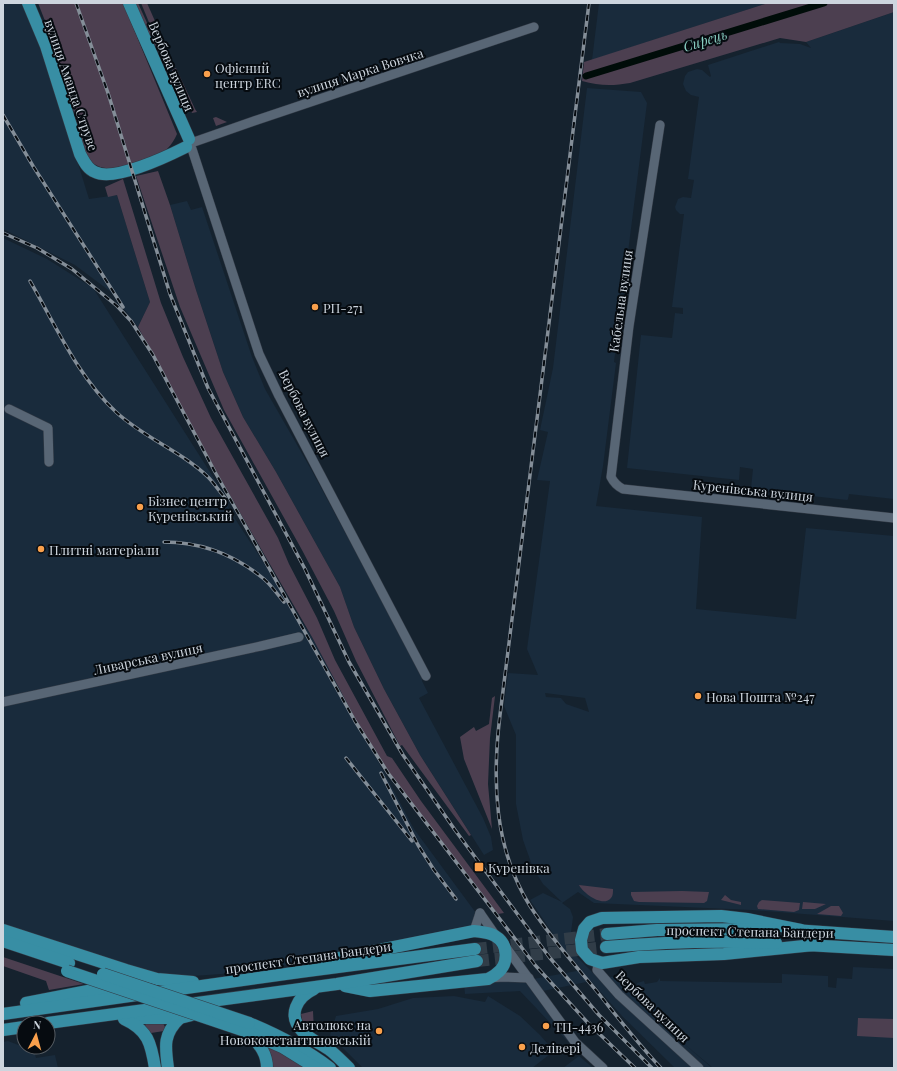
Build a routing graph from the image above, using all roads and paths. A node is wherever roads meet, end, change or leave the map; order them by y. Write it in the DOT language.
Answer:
graph roads {
  1 [pos="28,3"];
  2 [pos="130,3"];
  3 [pos="534,27"];
  4 [pos="660,125"];
  5 [pos="190,145"];
  6 [pos="9,409"];
  7 [pos="49,462"];
  8 [pos="613,481"];
  9 [pos="894,518"];
  10 [pos="299,637"];
  11 [pos="426,676"];
  12 [pos="3,702"];
  13 [pos="3,930"];
  14 [pos="801,930"];
  15 [pos="474,931"];
  16 [pos="607,934"];
  17 [pos="894,937"];
  18 [pos="3,941"];
  19 [pos="500,941"];
  20 [pos="814,946"];
  21 [pos="606,947"];
  22 [pos="475,948"];
  23 [pos="3,950"];
  24 [pos="894,950"];
  25 [pos="477,961"];
  26 [pos="602,962"];
  27 [pos="68,967"];
  28 [pos="300,972"];
  29 [pos="488,978"];
  30 [pos="529,978"];
  31 [pos="193,982"];
  32 [pos="226,982"];
  33 [pos="337,984"];
  34 [pos="320,986"];
  35 [pos="3,1008"];
  36 [pos="3,1014"];
  37 [pos="122,1018"];
  38 [pos="180,1018"];
  39 [pos="56,1022"];
  40 [pos="56,1022"];
  41 [pos="16,1028"];
  42 [pos="248,1028"];
  43 [pos="3,1030"];
  44 [pos="155,1068"];
  45 [pos="168,1068"];
  46 [pos="267,1068"];
  47 [pos="316,1068"];
  48 [pos="330,1068"];
  49 [pos="349,1068"];
  50 [pos="603,1068"];
  51 [pos="699,1068"];
  1 -- 5 [label="main road, вулиця Аманда Струве"];
  2 -- 5 [label="main road, Вербова вулиця"];
  3 -- 5 [label="street, вулиця Марка Вовчка"];
  4 -- 8 [label="street, Кабельна вулиця"];
  5 -- 11 [label="street, Вербова вулиця"];
  6 -- 7 [label="street"];
  8 -- 9 [label="street, Куренівська вулиця"];
  10 -- 12 [label="street, Ливарська вулиця"];
  13 -- 31 [label="main road"];
  14 -- 16 [label="main road, проспект Степана Бандери"];
  14 -- 17 [label="main road, проспект Степана Бандери"];
  14 -- 26 [label="main road"];
  15 -- 19 [label="main road"];
  15 -- 19 [label="street"];
  15 -- 28 [label="main road"];
  18 -- 27 [label="main road"];
  19 -- 29 [label="main road"];
  19 -- 30 [label="street"];
  20 -- 21 [label="main road, проспект Степана Бандери"];
  20 -- 24 [label="main road, проспект Степана Бандери"];
  20 -- 26 [label="main road"];
  22 -- 28 [label="main road, проспект Степана Бандери"];
  23 -- 27 [label="main road"];
  25 -- 33 [label="main road"];
  26 -- 51 [label="street, Вербова вулиця"];
  27 -- 42 [label="main road, bridge"];
  28 -- 32 [label="main road, проспект Степана Бандери"];
  29 -- 30 [label="street"];
  29 -- 33 [label="main road"];
  30 -- 50 [label="street"];
  31 -- 32 [label="main road"];
  31 -- 35 [label="main road"];
  32 -- 36 [label="main road, проспект Степана Бандери"];
  33 -- 34 [label="main road"];
  34 -- 38 [label="main road"];
  34 -- 39 [label="main road"];
  34 -- 49 [label="main road"];
  37 -- 38 [label="main road"];
  37 -- 40 [label="main road"];
  37 -- 44 [label="main road"];
  38 -- 45 [label="main road"];
  41 -- 43 [label="main road"];
  42 -- 46 [label="main road"];
  42 -- 47 [label="main road"];
  42 -- 48 [label="main road"];
}
